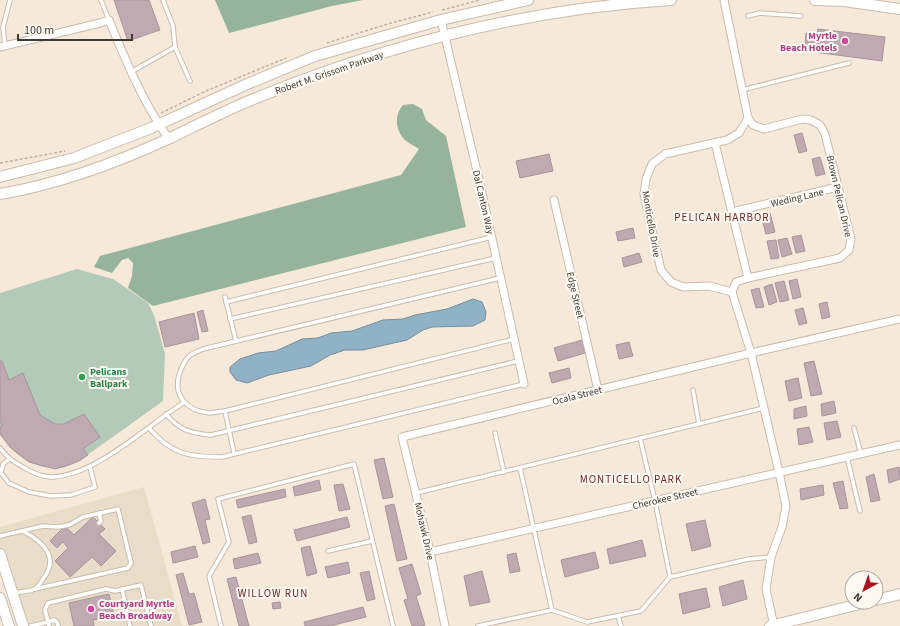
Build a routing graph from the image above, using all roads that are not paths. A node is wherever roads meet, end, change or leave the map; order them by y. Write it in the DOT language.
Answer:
graph roads {
  1 [pos="10,0"];
  2 [pos="101,0"];
  3 [pos="163,0"];
  4 [pos="528,0"];
  5 [pos="671,0"];
  6 [pos="724,0"];
  7 [pos="815,0"];
  8 [pos="900,8"];
  9 [pos="748,16"];
  10 [pos="801,16"];
  11 [pos="109,20"];
  12 [pos="441,20"];
  13 [pos="2,26"];
  14 [pos="444,35"];
  15 [pos="2,46"];
  16 [pos="175,47"];
  17 [pos="849,63"];
  18 [pos="131,72"];
  19 [pos="190,81"];
  20 [pos="742,90"];
  21 [pos="748,118"];
  22 [pos="159,125"];
  23 [pos="169,138"];
  24 [pos="715,143"];
  25 [pos="0,176"];
  26 [pos="838,187"];
  27 [pos="0,194"];
  28 [pos="554,200"];
  29 [pos="732,212"];
  30 [pos="492,237"];
  31 [pos="496,258"];
  32 [pos="500,278"];
  33 [pos="748,278"];
  34 [pos="732,292"];
  35 [pos="225,297"];
  36 [pos="226,302"];
  37 [pos="230,319"];
  38 [pos="900,319"];
  39 [pos="514,339"];
  40 [pos="236,341"];
  41 [pos="751,353"];
  42 [pos="518,361"];
  43 [pos="524,384"];
  44 [pos="598,390"];
  45 [pos="693,390"];
  46 [pos="183,403"];
  47 [pos="764,408"];
  48 [pos="225,411"];
  49 [pos="166,414"];
  50 [pos="699,424"];
  51 [pos="149,428"];
  52 [pos="854,428"];
  53 [pos="229,431"];
  54 [pos="495,433"];
  55 [pos="402,437"];
  56 [pos="640,438"];
  57 [pos="900,445"];
  58 [pos="0,448"];
  59 [pos="234,453"];
  60 [pos="861,454"];
  61 [pos="847,457"];
  62 [pos="8,459"];
  63 [pos="90,467"];
  64 [pos="520,468"];
  65 [pos="504,472"];
  66 [pos="779,472"];
  67 [pos="416,493"];
  68 [pos="655,501"];
  69 [pos="860,511"];
  70 [pos="99,513"];
  71 [pos="99,523"];
  72 [pos="533,528"];
  73 [pos="23,531"];
  74 [pos="0,536"];
  75 [pos="372,541"];
  76 [pos="328,551"];
  77 [pos="430,552"];
  78 [pos="0,554"];
  79 [pos="771,558"];
  80 [pos="670,577"];
  81 [pos="35,589"];
  82 [pos="122,589"];
  83 [pos="12,594"];
  84 [pos="900,594"];
  85 [pos="0,598"];
  86 [pos="884,598"];
  87 [pos="844,608"];
  88 [pos="552,610"];
  89 [pos="618,616"];
  90 [pos="48,624"];
  91 [pos="9,626"];
  92 [pos="23,626"];
  93 [pos="31,626"];
  94 [pos="58,626"];
  95 [pos="130,626"];
  96 [pos="151,626"];
  97 [pos="221,626"];
  98 [pos="393,626"];
  99 [pos="445,626"];
  100 [pos="478,626"];
  101 [pos="621,626"];
  102 [pos="773,626"];
  1 -- 13 [label="lane"];
  2 -- 11 [label="lane"];
  3 -- 16 [label="lane"];
  4 -- 12 [label="main road, Robert M. Grissom Parkway"];
  5 -- 14 [label="main road, Robert M. Grissom Parkway"];
  6 -- 20 [label="street"];
  7 -- 8 [label="main road"];
  9 -- 10 [label="lane"];
  11 -- 15 [label="street"];
  11 -- 18 [label="street"];
  12 -- 14 [label="street, Dal Canton Way"];
  12 -- 22 [label="main road, Robert M. Grissom Parkway"];
  13 -- 15 [label="lane"];
  14 -- 23 [label="main road, Robert M. Grissom Parkway"];
  14 -- 30 [label="street, Dal Canton Way"];
  16 -- 18 [label="lane"];
  16 -- 19 [label="lane"];
  17 -- 20 [label="lane"];
  18 -- 22 [label="street"];
  20 -- 21 [label="street"];
  21 -- 24 [label="street, Monticello Drive"];
  21 -- 26 [label="street, Brown Pelican Drive"];
  22 -- 23 [label="street"];
  22 -- 25 [label="main road, Robert M. Grissom Parkway"];
  23 -- 27 [label="main road, Robert M. Grissom Parkway"];
  24 -- 29 [label="street"];
  24 -- 34 [label="street, Monticello Drive"];
  26 -- 29 [label="street, Weding Lane"];
  26 -- 33 [label="street, Brown Pelican Drive"];
  28 -- 44 [label="street, Edge Street"];
  29 -- 33 [label="street"];
  30 -- 31 [label="street, Dal Canton Way"];
  30 -- 36 [label="lane"];
  31 -- 32 [label="street, Dal Canton Way"];
  31 -- 37 [label="lane"];
  32 -- 39 [label="street, Dal Canton Way"];
  32 -- 40 [label="lane"];
  33 -- 34 [label="street, Brown Pelican Drive"];
  34 -- 41 [label="street"];
  35 -- 36 [label="lane"];
  36 -- 37 [label="lane"];
  37 -- 40 [label="lane"];
  38 -- 41 [label="street, Ocala Street"];
  39 -- 42 [label="street, Dal Canton Way"];
  39 -- 48 [label="lane"];
  40 -- 46 [label="lane"];
  41 -- 44 [label="street, Ocala Street"];
  41 -- 47 [label="street"];
  42 -- 43 [label="street, Dal Canton Way"];
  42 -- 53 [label="lane"];
  43 -- 59 [label="lane"];
  44 -- 55 [label="street, Ocala Street"];
  45 -- 50 [label="lane"];
  46 -- 48 [label="lane"];
  46 -- 49 [label="lane"];
  47 -- 50 [label="lane"];
  47 -- 66 [label="street"];
  48 -- 53 [label="lane"];
  49 -- 51 [label="lane"];
  49 -- 53 [label="lane"];
  50 -- 56 [label="lane"];
  51 -- 59 [label="lane"];
  51 -- 63 [label="lane"];
  52 -- 60 [label="lane"];
  53 -- 59 [label="lane"];
  54 -- 65 [label="lane"];
  55 -- 67 [label="street, Mohawk Drive"];
  56 -- 64 [label="lane"];
  56 -- 68 [label="lane"];
  57 -- 60 [label="street, Cherokee Street"];
  58 -- 62 [label="lane"];
  60 -- 61 [label="street, Cherokee Street"];
  61 -- 66 [label="street, Cherokee Street"];
  61 -- 69 [label="lane"];
  62 -- 63 [label="lane"];
  62 -- 63 [label="lane"];
  64 -- 65 [label="lane"];
  64 -- 72 [label="lane"];
  65 -- 67 [label="lane"];
  66 -- 68 [label="street, Cherokee Street"];
  66 -- 79 [label="street"];
  67 -- 77 [label="street, Mohawk Drive"];
  68 -- 72 [label="street, Cherokee Street"];
  68 -- 80 [label="lane"];
  70 -- 71 [label="lane"];
  70 -- 73 [label="lane"];
  70 -- 81 [label="lane"];
  72 -- 77 [label="street, Cherokee Street"];
  72 -- 88 [label="lane"];
  73 -- 74 [label="lane"];
  73 -- 81 [label="lane"];
  75 -- 76 [label="lane"];
  75 -- 97 [label="lane"];
  75 -- 98 [label="lane"];
  77 -- 99 [label="street, Mohawk Drive"];
  78 -- 83 [label="main road"];
  79 -- 80 [label="lane"];
  79 -- 102 [label="street"];
  80 -- 89 [label="lane"];
  81 -- 83 [label="lane"];
  82 -- 90 [label="lane"];
  82 -- 95 [label="lane"];
  82 -- 96 [label="lane"];
  83 -- 92 [label="main road"];
  84 -- 86 [label="main road"];
  85 -- 91 [label="main road"];
  87 -- 102 [label="main road"];
  88 -- 89 [label="lane"];
  88 -- 100 [label="lane"];
  89 -- 101 [label="lane"];
  90 -- 93 [label="lane"];
  90 -- 94 [label="lane"];
}
